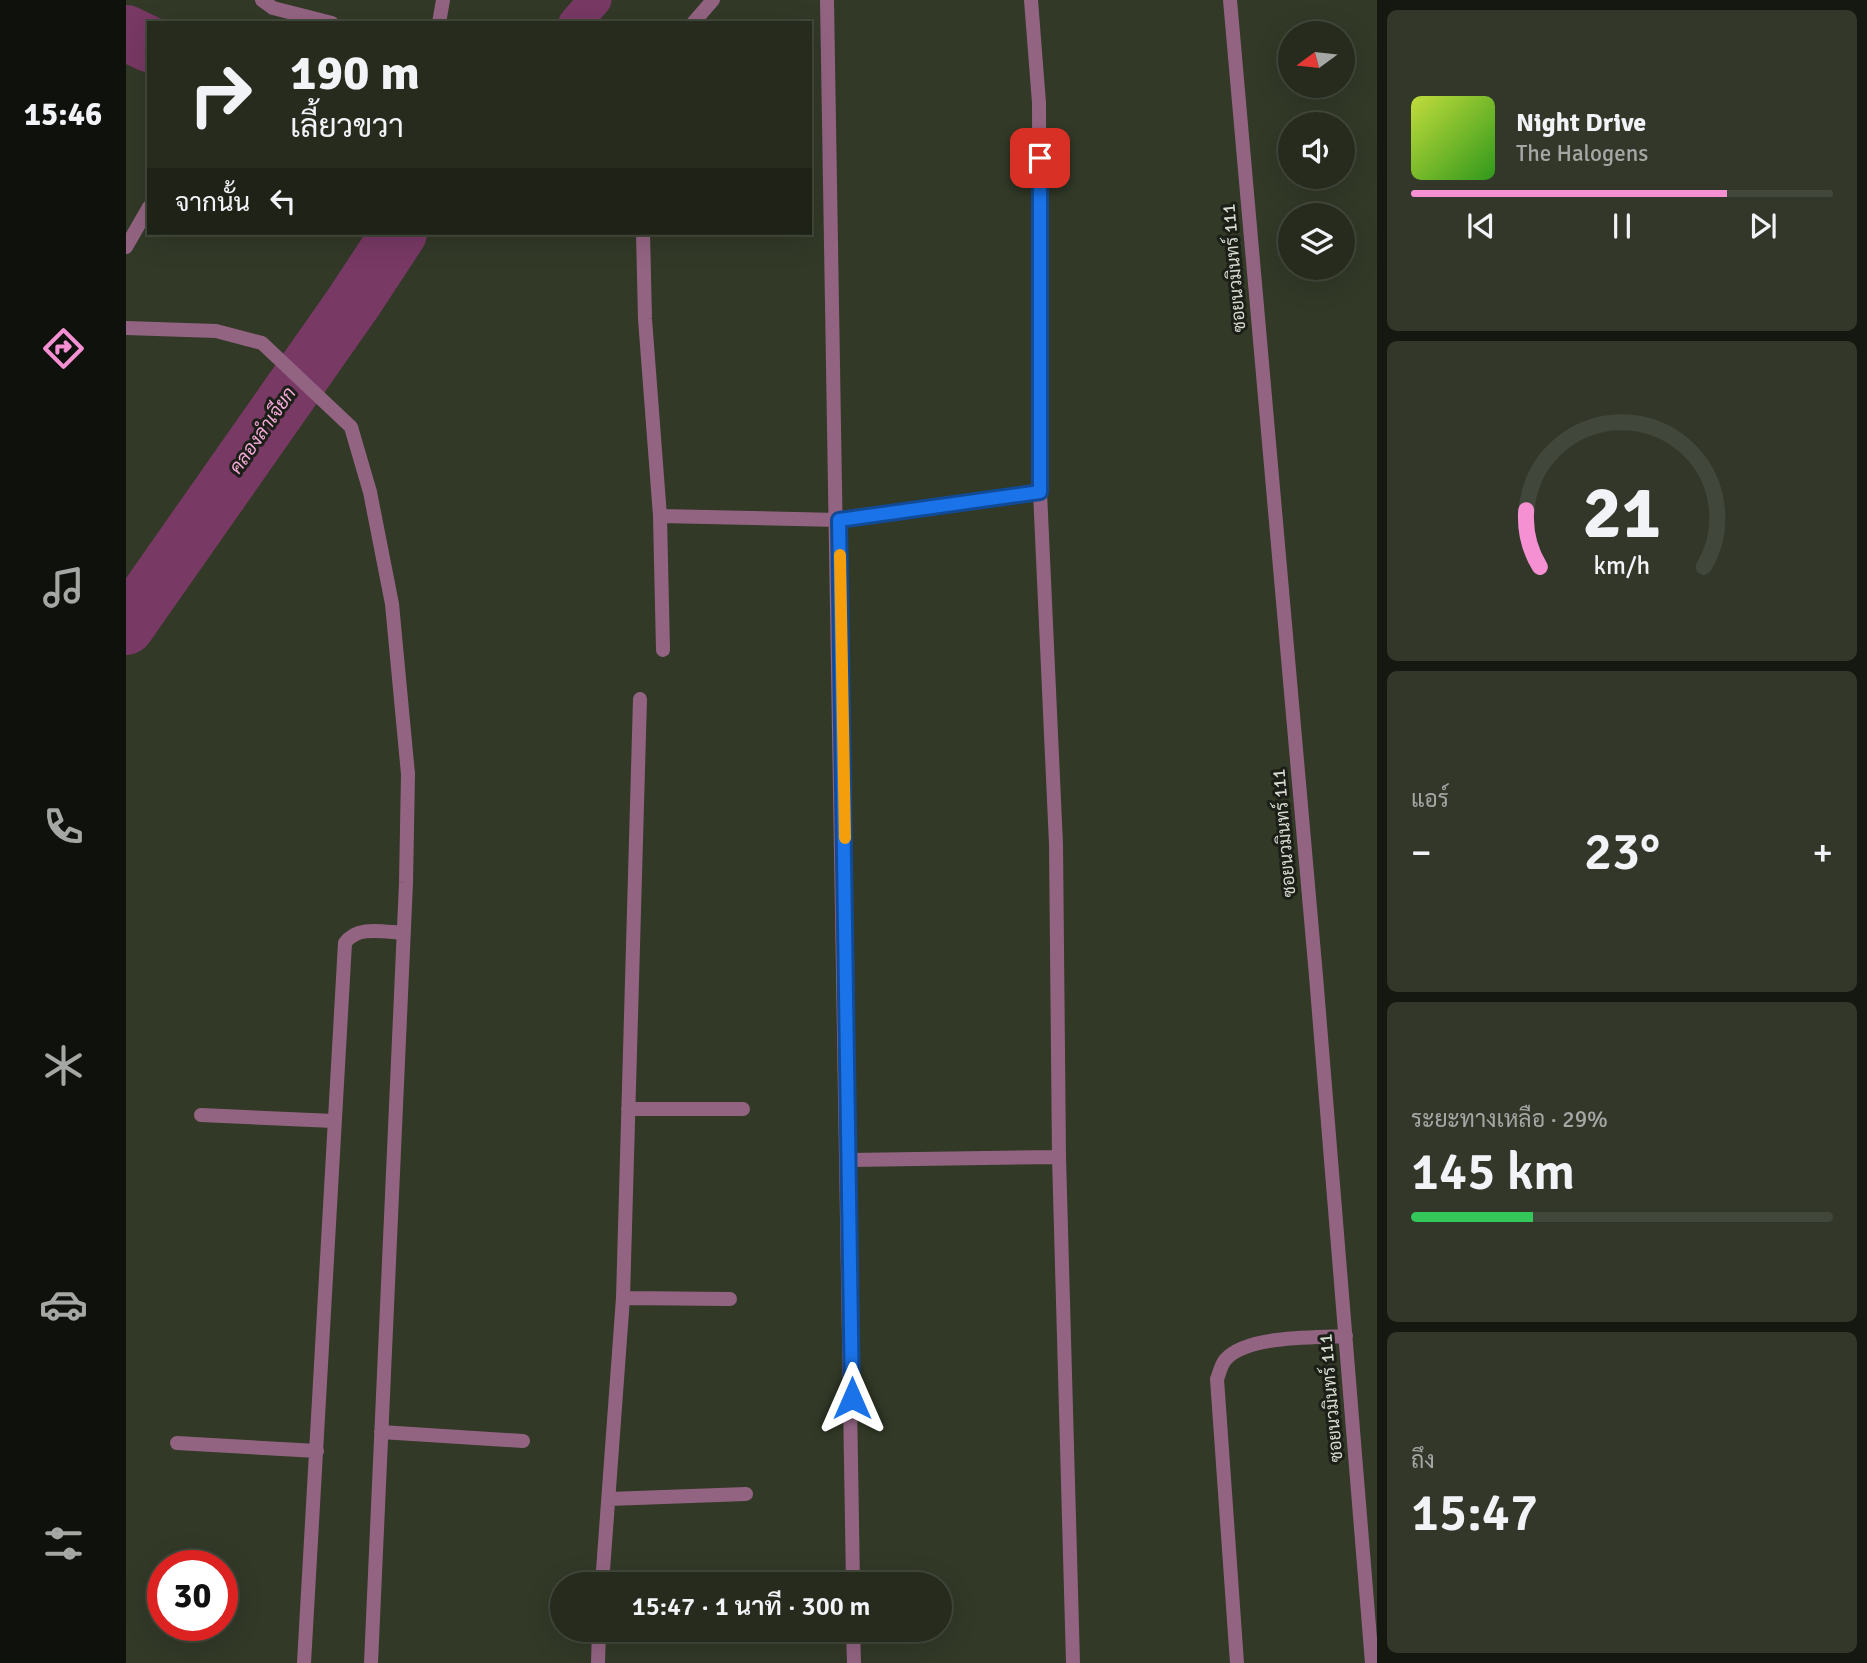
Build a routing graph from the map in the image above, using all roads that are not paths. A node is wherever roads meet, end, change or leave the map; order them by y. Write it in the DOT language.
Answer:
graph roads {
  1 [pos="262,0"];
  2 [pos="443,0"];
  3 [pos="713,0"];
  4 [pos="827,0"];
  5 [pos="1031,0"];
  6 [pos="1230,0"];
  7 [pos="324,21"];
  8 [pos="439,21"];
  9 [pos="695,21"];
  10 [pos="147,210"];
  11 [pos="643,235"];
  12 [pos="126,247"];
  13 [pos="126,328"];
  14 [pos="1040,492"];
  15 [pos="660,516"];
  16 [pos="839,520"];
  17 [pos="663,650"];
  18 [pos="640,699"];
  19 [pos="404,933"];
  20 [pos="628,1109"];
  21 [pos="743,1109"];
  22 [pos="201,1115"];
  23 [pos="334,1121"];
  24 [pos="1059,1157"];
  25 [pos="850,1160"];
  26 [pos="623,1298"];
  27 [pos="730,1299"];
  28 [pos="1346,1336"];
  29 [pos="382,1432"];
  30 [pos="523,1441"];
  31 [pos="177,1443"];
  32 [pos="317,1451"];
  33 [pos="746,1494"];
  34 [pos="609,1499"];
  35 [pos="603,1572"];
  36 [pos="853,1572"];
  37 [pos="599,1642"];
  38 [pos="853,1642"];
  39 [pos="304,1663"];
  40 [pos="371,1663"];
  41 [pos="598,1663"];
  42 [pos="854,1663"];
  43 [pos="1073,1663"];
  44 [pos="1237,1663"];
  45 [pos="1372,1663"];
  1 -- 7 [label="street"];
  2 -- 8 [label="street"];
  3 -- 9 [label="street"];
  4 -- 16 [label="street"];
  5 -- 14 [label="street"];
  6 -- 28 [label="street, ซอยนวมินทร์ 111"];
  10 -- 12 [label="street"];
  11 -- 15 [label="street"];
  13 -- 19 [label="street"];
  14 -- 16 [label="street"];
  14 -- 24 [label="street"];
  15 -- 16 [label="street"];
  15 -- 17 [label="street"];
  16 -- 25 [label="street"];
  18 -- 20 [label="street"];
  19 -- 23 [label="street"];
  19 -- 29 [label="street"];
  20 -- 21 [label="street"];
  20 -- 26 [label="street"];
  22 -- 23 [label="street"];
  23 -- 32 [label="street"];
  24 -- 25 [label="street"];
  24 -- 43 [label="street"];
  25 -- 36 [label="street"];
  26 -- 27 [label="street"];
  26 -- 34 [label="street"];
  28 -- 44 [label="street"];
  28 -- 45 [label="street, ซอยนวมินทร์ 111"];
  29 -- 30 [label="street"];
  29 -- 40 [label="street"];
  31 -- 32 [label="street"];
  32 -- 39 [label="street"];
  33 -- 34 [label="street"];
  34 -- 35 [label="street"];
  37 -- 41 [label="street"];
  38 -- 42 [label="street"];
}
